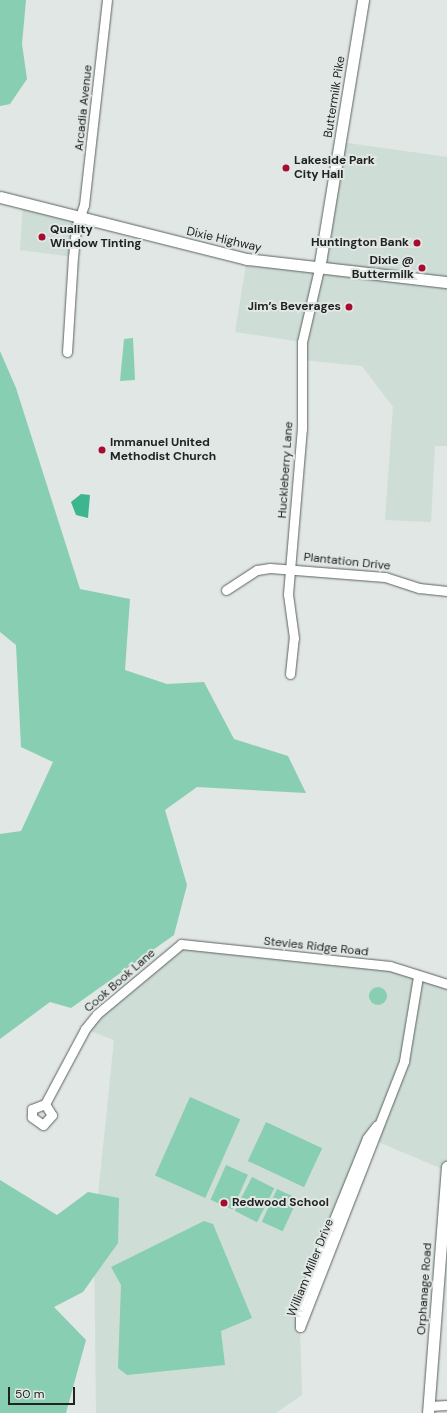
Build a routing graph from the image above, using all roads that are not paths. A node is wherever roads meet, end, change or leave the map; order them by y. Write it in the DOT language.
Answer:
graph roads {
  1 [pos="107,0"];
  2 [pos="363,0"];
  3 [pos="0,197"];
  4 [pos="83,218"];
  5 [pos="319,269"];
  6 [pos="447,282"];
  7 [pos="67,352"];
  8 [pos="290,568"];
  9 [pos="226,590"];
  10 [pos="447,592"];
  11 [pos="290,674"];
  12 [pos="181,944"];
  13 [pos="418,976"];
  14 [pos="447,984"];
  15 [pos="45,1104"];
  16 [pos="378,1124"];
  17 [pos="447,1167"];
  18 [pos="447,1405"];
  19 [pos="428,1410"];
  1 -- 4 [label="street, Arcadia Avenue"];
  2 -- 5 [label="main road, Buttermilk Pike"];
  3 -- 4 [label="main road, Dixie Highway"];
  4 -- 5 [label="main road, Dixie Highway"];
  4 -- 7 [label="street, Arcadia Avenue"];
  5 -- 6 [label="main road, Dixie Highway"];
  5 -- 8 [label="street, Huckleberry Lane"];
  8 -- 9 [label="street, Plantation Drive"];
  8 -- 10 [label="street, Plantation Drive"];
  8 -- 11 [label="street, Huckleberry Lane"];
  12 -- 13 [label="street, Stevies Ridge Road"];
  12 -- 15 [label="street, Cook Book Lane"];
  13 -- 14 [label="street, Stevies Ridge Road"];
  13 -- 16 [label="street, William Miller Drive"];
  16 -- 16 [label="street, William Miller Drive"];
  17 -- 19 [label="main road, Orphanage Road"];
  18 -- 19 [label="street"];
}
